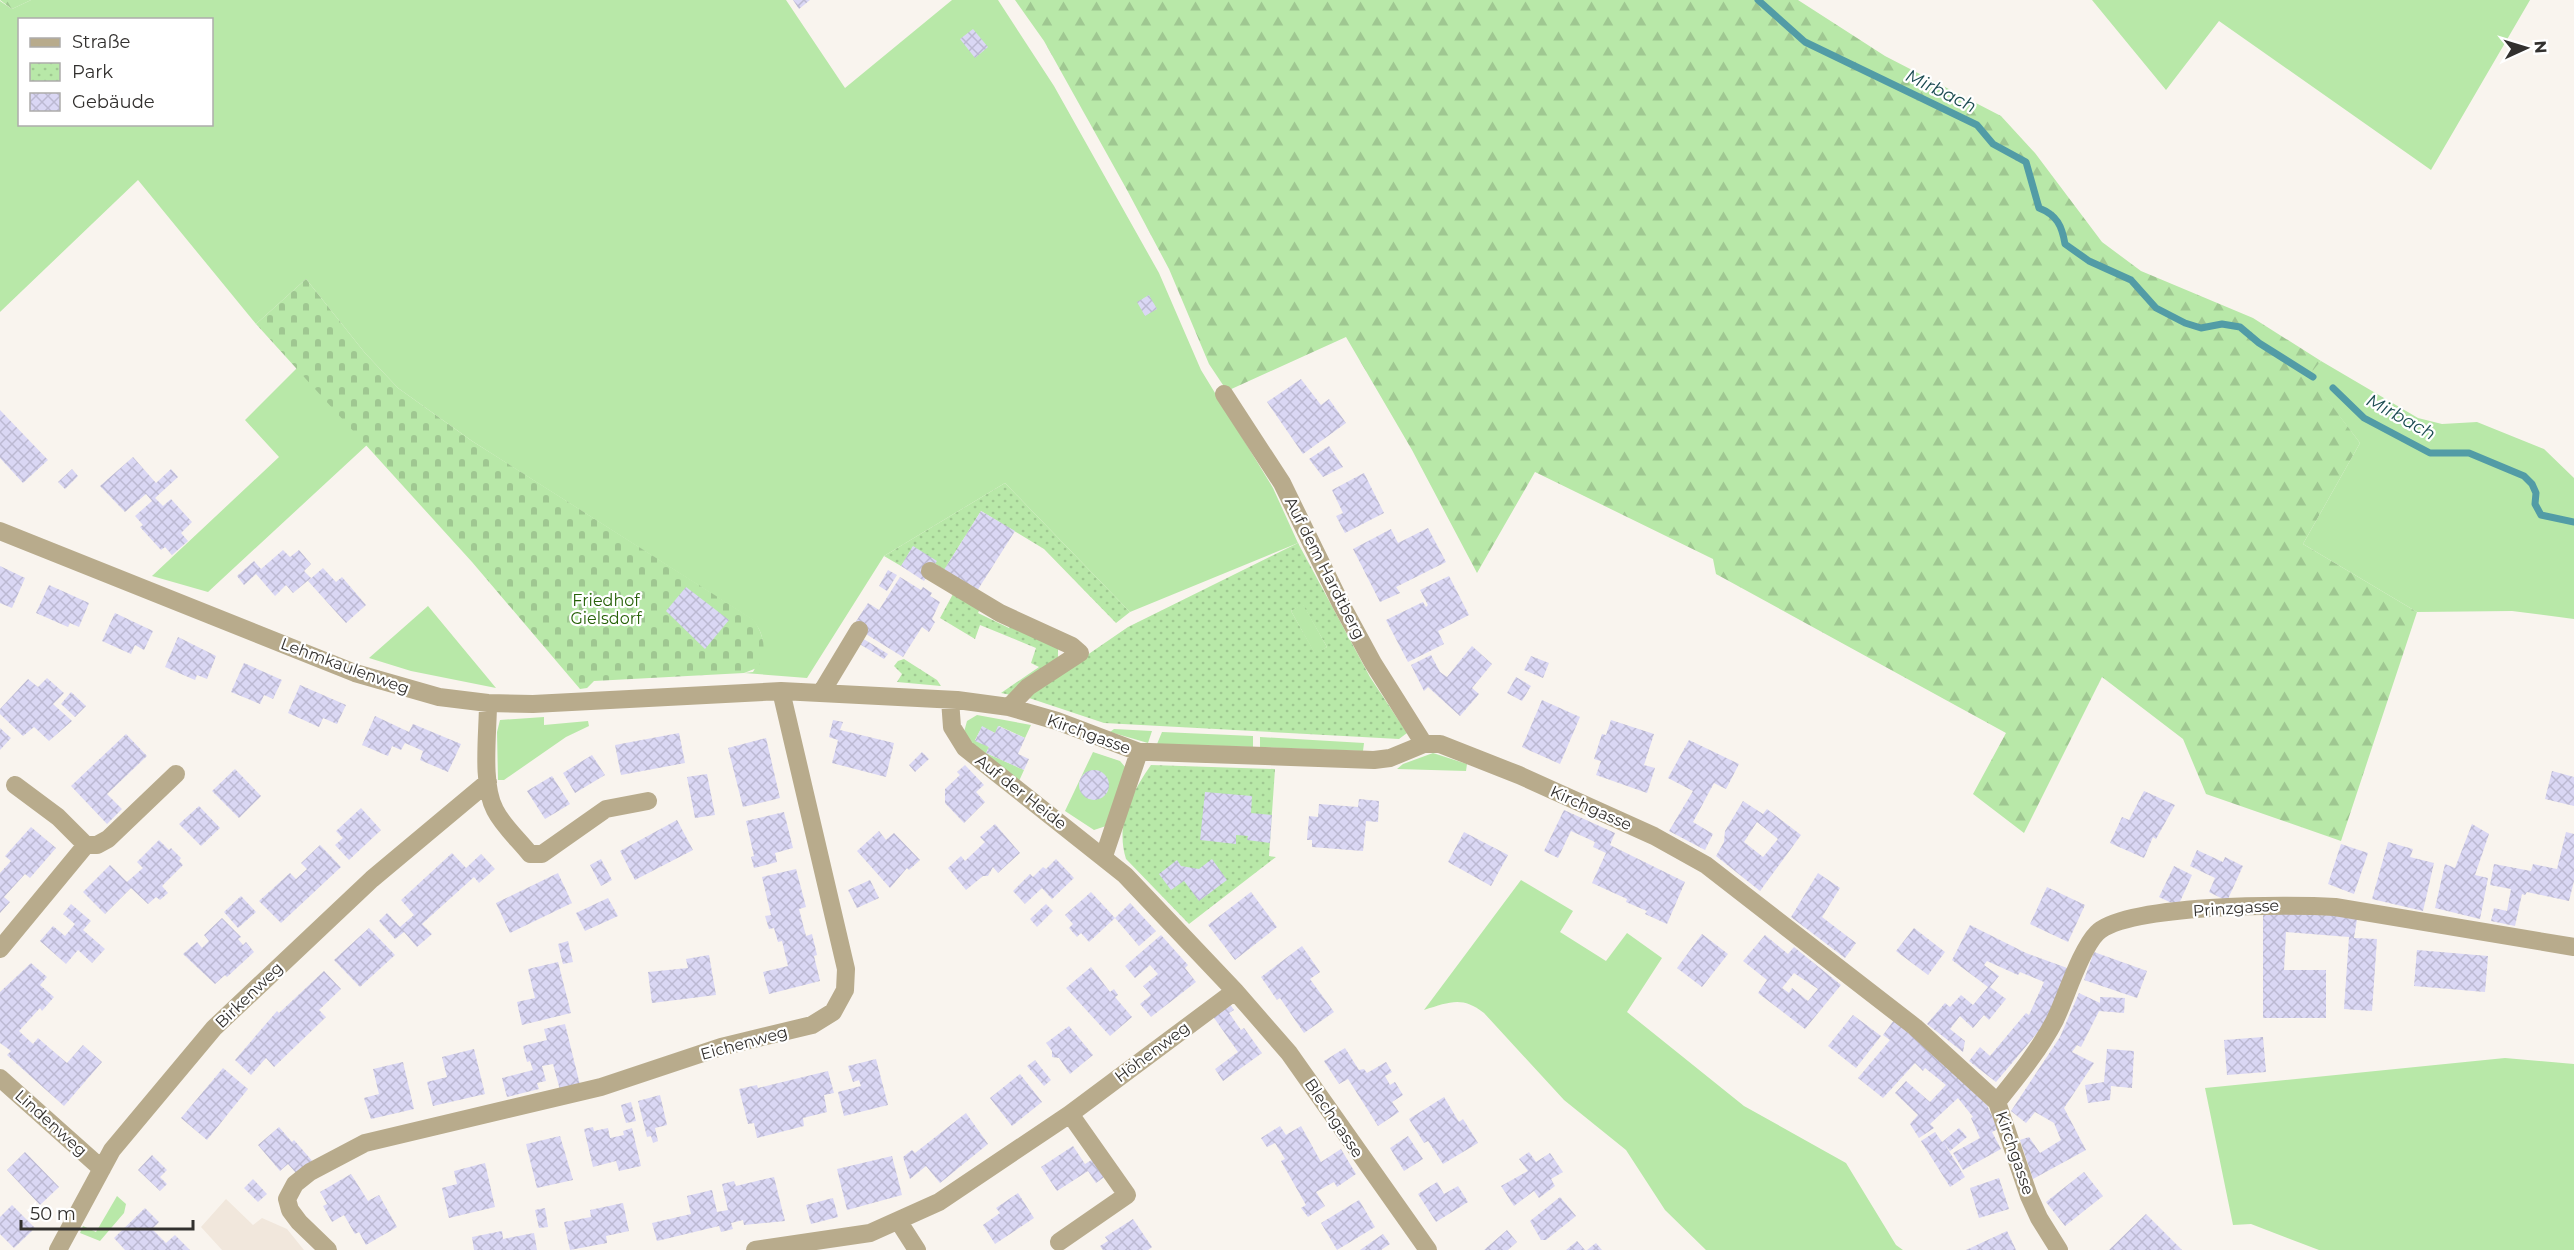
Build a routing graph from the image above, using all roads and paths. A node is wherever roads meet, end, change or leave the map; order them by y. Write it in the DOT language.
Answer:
graph roads {
  1 [pos="1224,394"];
  2 [pos="0,531"];
  3 [pos="930,571"];
  4 [pos="859,630"];
  5 [pos="781,691"];
  6 [pos="821,693"];
  7 [pos="951,700"];
  8 [pos="488,703"];
  9 [pos="1009,707"];
  10 [pos="1424,744"];
  11 [pos="1139,752"];
  12 [pos="176,774"];
  13 [pos="488,782"];
  14 [pos="15,785"];
  15 [pos="648,801"];
  16 [pos="86,845"];
  17 [pos="1104,856"];
  18 [pos="2574,947"];
  19 [pos="0,949"];
  20 [pos="1235,991"];
  21 [pos="0,1078"];
  22 [pos="1997,1102"];
  23 [pos="1070,1114"];
  24 [pos="102,1169"];
  25 [pos="899,1222"];
  26 [pos="1059,1242"];
  27 [pos="58,1250"];
  28 [pos="328,1250"];
  29 [pos="755,1250"];
  30 [pos="917,1250"];
  31 [pos="1428,1250"];
  32 [pos="2059,1250"];
  1 -- 10 [label="street, Auf dem Hardtberg"];
  2 -- 8 [label="street, Lehmkaulenweg"];
  3 -- 9 [label="street"];
  4 -- 6 [label="street"];
  5 -- 6 [label="street"];
  5 -- 8 [label="street, Lehmkaulenweg"];
  5 -- 28 [label="street, Eichenweg"];
  6 -- 7 [label="street"];
  7 -- 9 [label="street, Kirchgasse"];
  7 -- 17 [label="street, Auf der Heide"];
  8 -- 13 [label="street"];
  9 -- 11 [label="street, Kirchgasse"];
  10 -- 11 [label="street, Kirchgasse"];
  10 -- 22 [label="street, Kirchgasse"];
  11 -- 17 [label="street"];
  12 -- 16 [label="street"];
  13 -- 15 [label="street"];
  13 -- 24 [label="street, Birkenweg"];
  14 -- 16 [label="street"];
  16 -- 19 [label="street"];
  17 -- 20 [label="street, Auf der Heide"];
  18 -- 22 [label="street, Prinzgasse"];
  20 -- 23 [label="street, Höhenweg"];
  20 -- 31 [label="street, Blechgasse"];
  21 -- 24 [label="street, Lindenweg"];
  22 -- 32 [label="street, Kirchgasse"];
  23 -- 25 [label="street, Höhenweg"];
  23 -- 26 [label="street"];
  24 -- 27 [label="street, Birkenweg"];
  25 -- 29 [label="street, Höhenweg"];
  25 -- 30 [label="street"];
}
